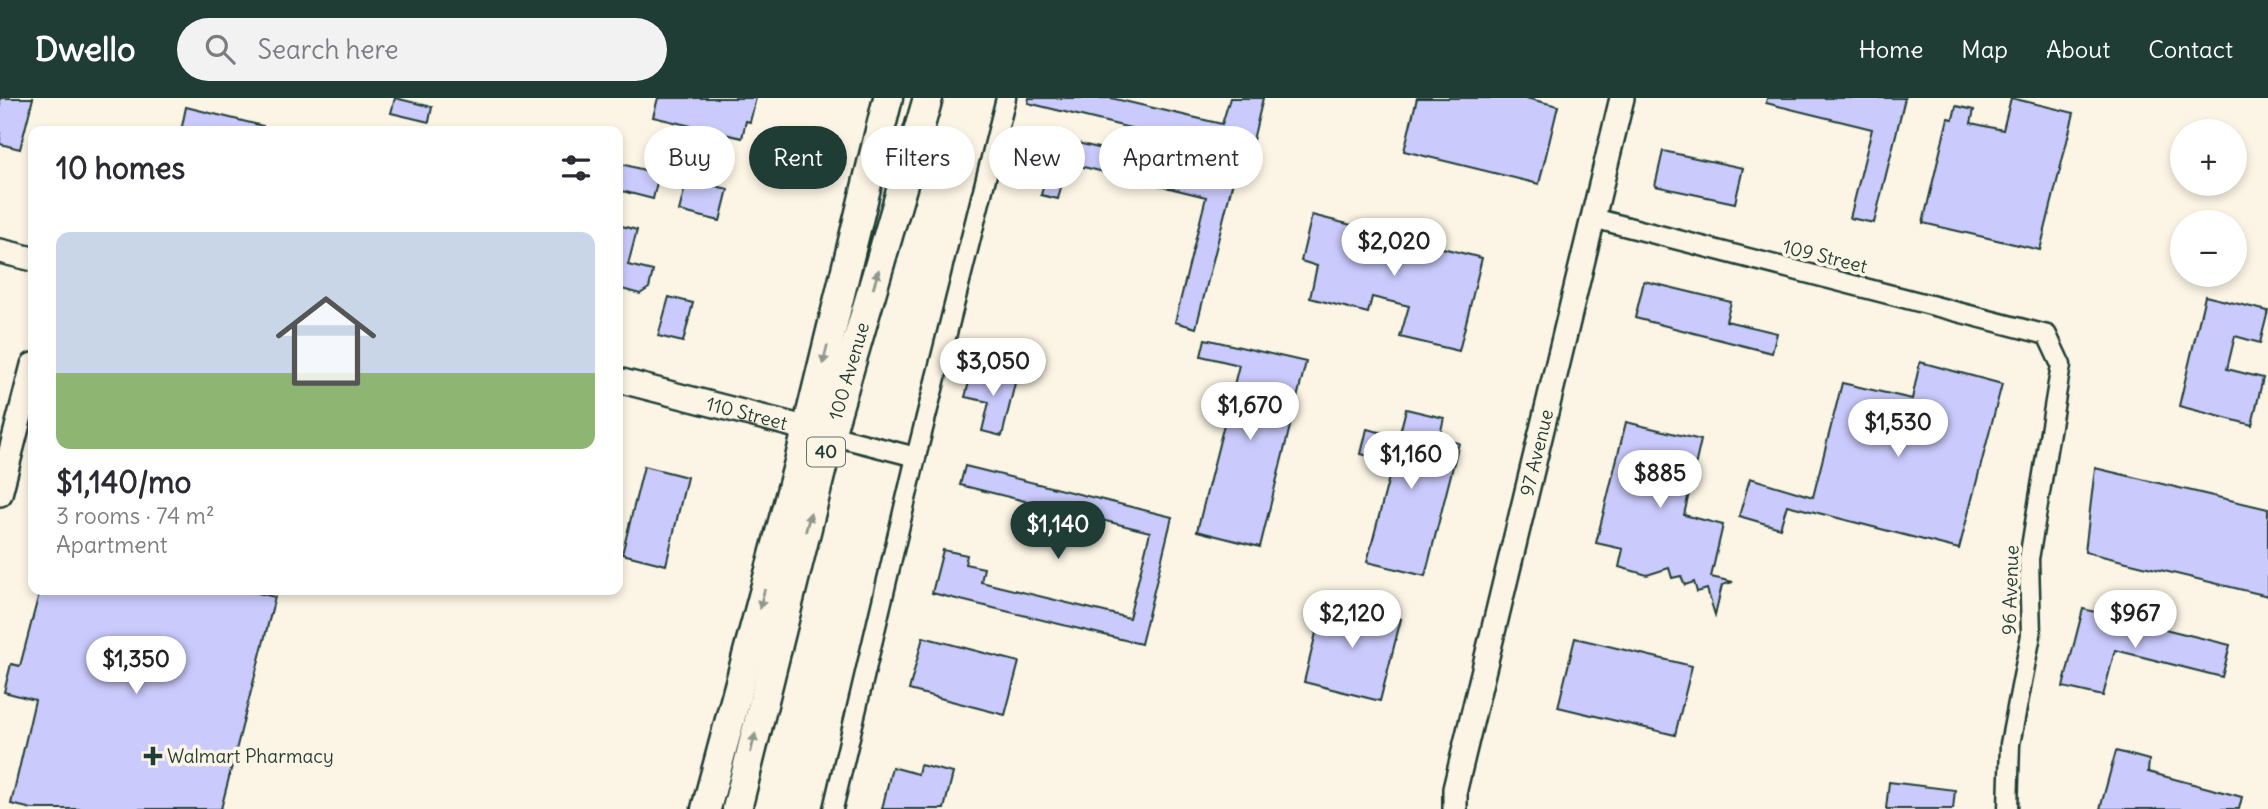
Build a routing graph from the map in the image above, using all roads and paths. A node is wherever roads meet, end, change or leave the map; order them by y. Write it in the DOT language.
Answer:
graph roads {
  1 [pos="888,98"];
  2 [pos="928,98"];
  3 [pos="1006,98"];
  4 [pos="1622,98"];
  5 [pos="1592,218"];
  6 [pos="0,251"];
  7 [pos="28,258"];
  8 [pos="2046,335"];
  9 [pos="623,381"];
  10 [pos="28,385"];
  11 [pos="818,432"];
  12 [pos="916,457"];
  13 [pos="0,494"];
  14 [pos="706,809"];
  15 [pos="737,809"];
  16 [pos="833,809"];
  17 [pos="1455,809"];
  18 [pos="2008,809"];
  1 -- 11 [label="main road, 100 Avenue / 40, one-way"];
  11 -- 2 [label="main road, 100 Avenue / 40, one-way"];
  3 -- 12 [label="street"];
  4 -- 5 [label="street, 97 Avenue"];
  5 -- 8 [label="street, 109 Street"];
  5 -- 17 [label="street, 97 Avenue"];
  6 -- 7 [label="street"];
  8 -- 18 [label="street, 96 Avenue"];
  9 -- 11 [label="street, 110 Street"];
  10 -- 13 [label="street"];
  11 -- 12 [label="street, 110 Street"];
  11 -- 14 [label="main road, 100 Avenue / 40, one-way"];
  15 -- 11 [label="main road, 100 Avenue / 40, one-way"];
  12 -- 16 [label="street"];
}
